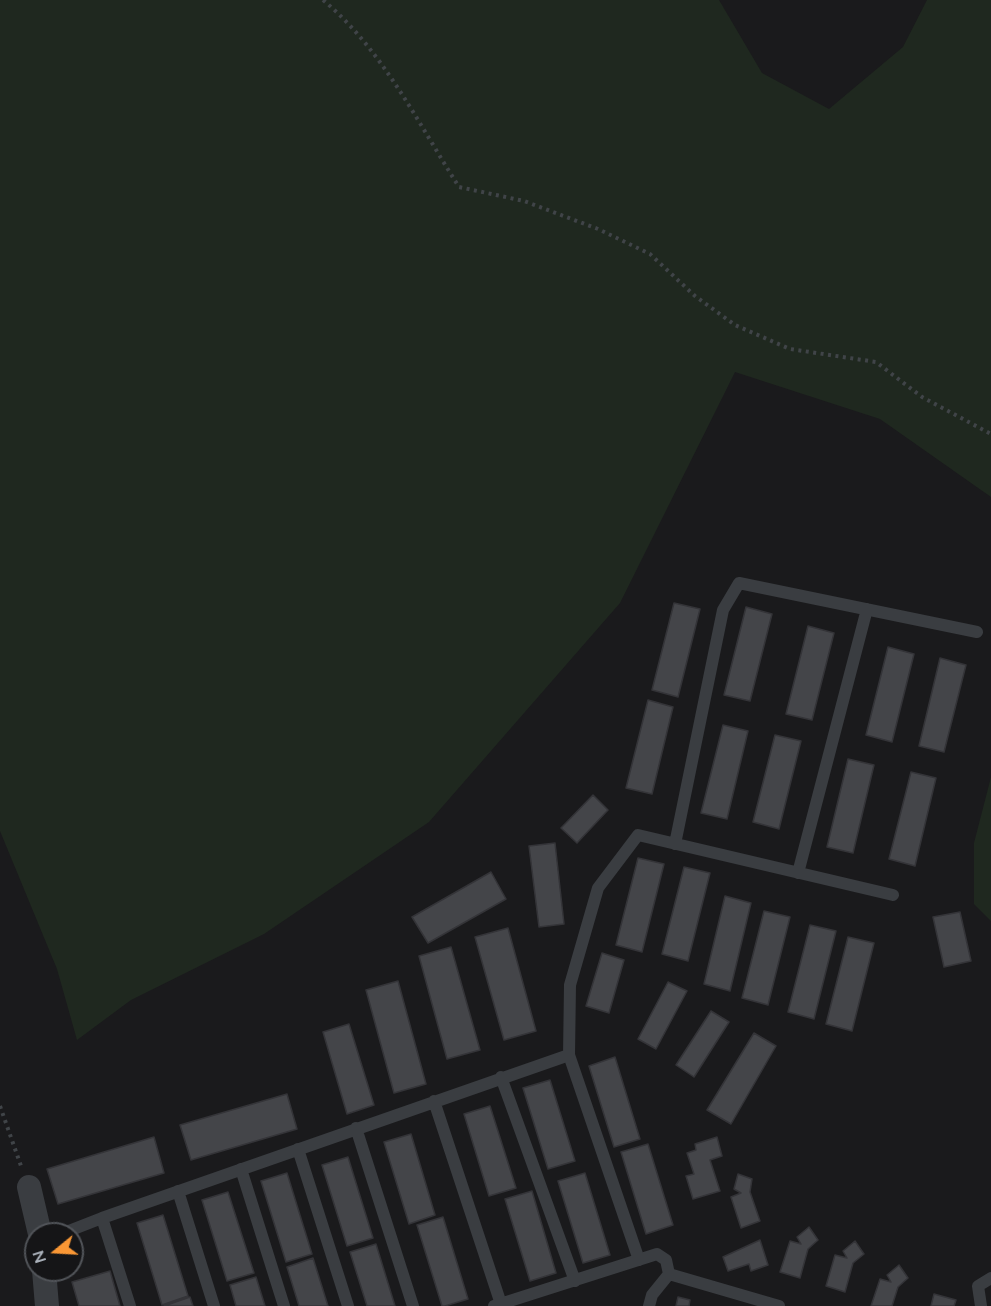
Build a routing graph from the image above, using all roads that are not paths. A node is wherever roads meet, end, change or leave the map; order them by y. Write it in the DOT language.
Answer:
graph roads {
  1 [pos="867,609"];
  2 [pos="976,632"];
  3 [pos="675,844"];
  4 [pos="798,873"];
  5 [pos="893,895"];
  6 [pos="569,1055"];
  7 [pos="501,1077"];
  8 [pos="434,1101"];
  9 [pos="356,1128"];
  10 [pos="298,1149"];
  11 [pos="241,1169"];
  12 [pos="29,1186"];
  13 [pos="178,1191"];
  14 [pos="102,1218"];
  15 [pos="37,1222"];
  16 [pos="84,1225"];
  17 [pos="639,1260"];
  18 [pos="669,1274"];
  19 [pos="991,1278"];
  20 [pos="575,1281"];
  21 [pos="45,1282"];
  22 [pos="498,1305"];
  23 [pos="47,1306"];
  24 [pos="130,1306"];
  25 [pos="214,1306"];
  26 [pos="284,1306"];
  27 [pos="348,1306"];
  28 [pos="414,1306"];
  29 [pos="648,1306"];
  30 [pos="779,1306"];
  31 [pos="981,1306"];
  1 -- 2 [label="lane"];
  1 -- 3 [label="lane"];
  1 -- 4 [label="lane"];
  3 -- 4 [label="lane"];
  3 -- 6 [label="lane"];
  4 -- 5 [label="lane"];
  6 -- 7 [label="lane"];
  6 -- 17 [label="lane"];
  7 -- 8 [label="lane"];
  7 -- 20 [label="lane"];
  8 -- 9 [label="lane"];
  8 -- 22 [label="lane"];
  9 -- 10 [label="lane"];
  9 -- 28 [label="lane"];
  10 -- 11 [label="lane"];
  10 -- 27 [label="lane"];
  11 -- 13 [label="lane"];
  11 -- 26 [label="lane"];
  12 -- 15 [label="street"];
  13 -- 14 [label="lane"];
  13 -- 25 [label="lane"];
  14 -- 16 [label="lane"];
  14 -- 24 [label="lane"];
  17 -- 18 [label="lane"];
  17 -- 20 [label="lane"];
  18 -- 29 [label="lane"];
  18 -- 30 [label="lane"];
  19 -- 31 [label="lane"];
  20 -- 22 [label="lane"];
  21 -- 23 [label="street"];
}
